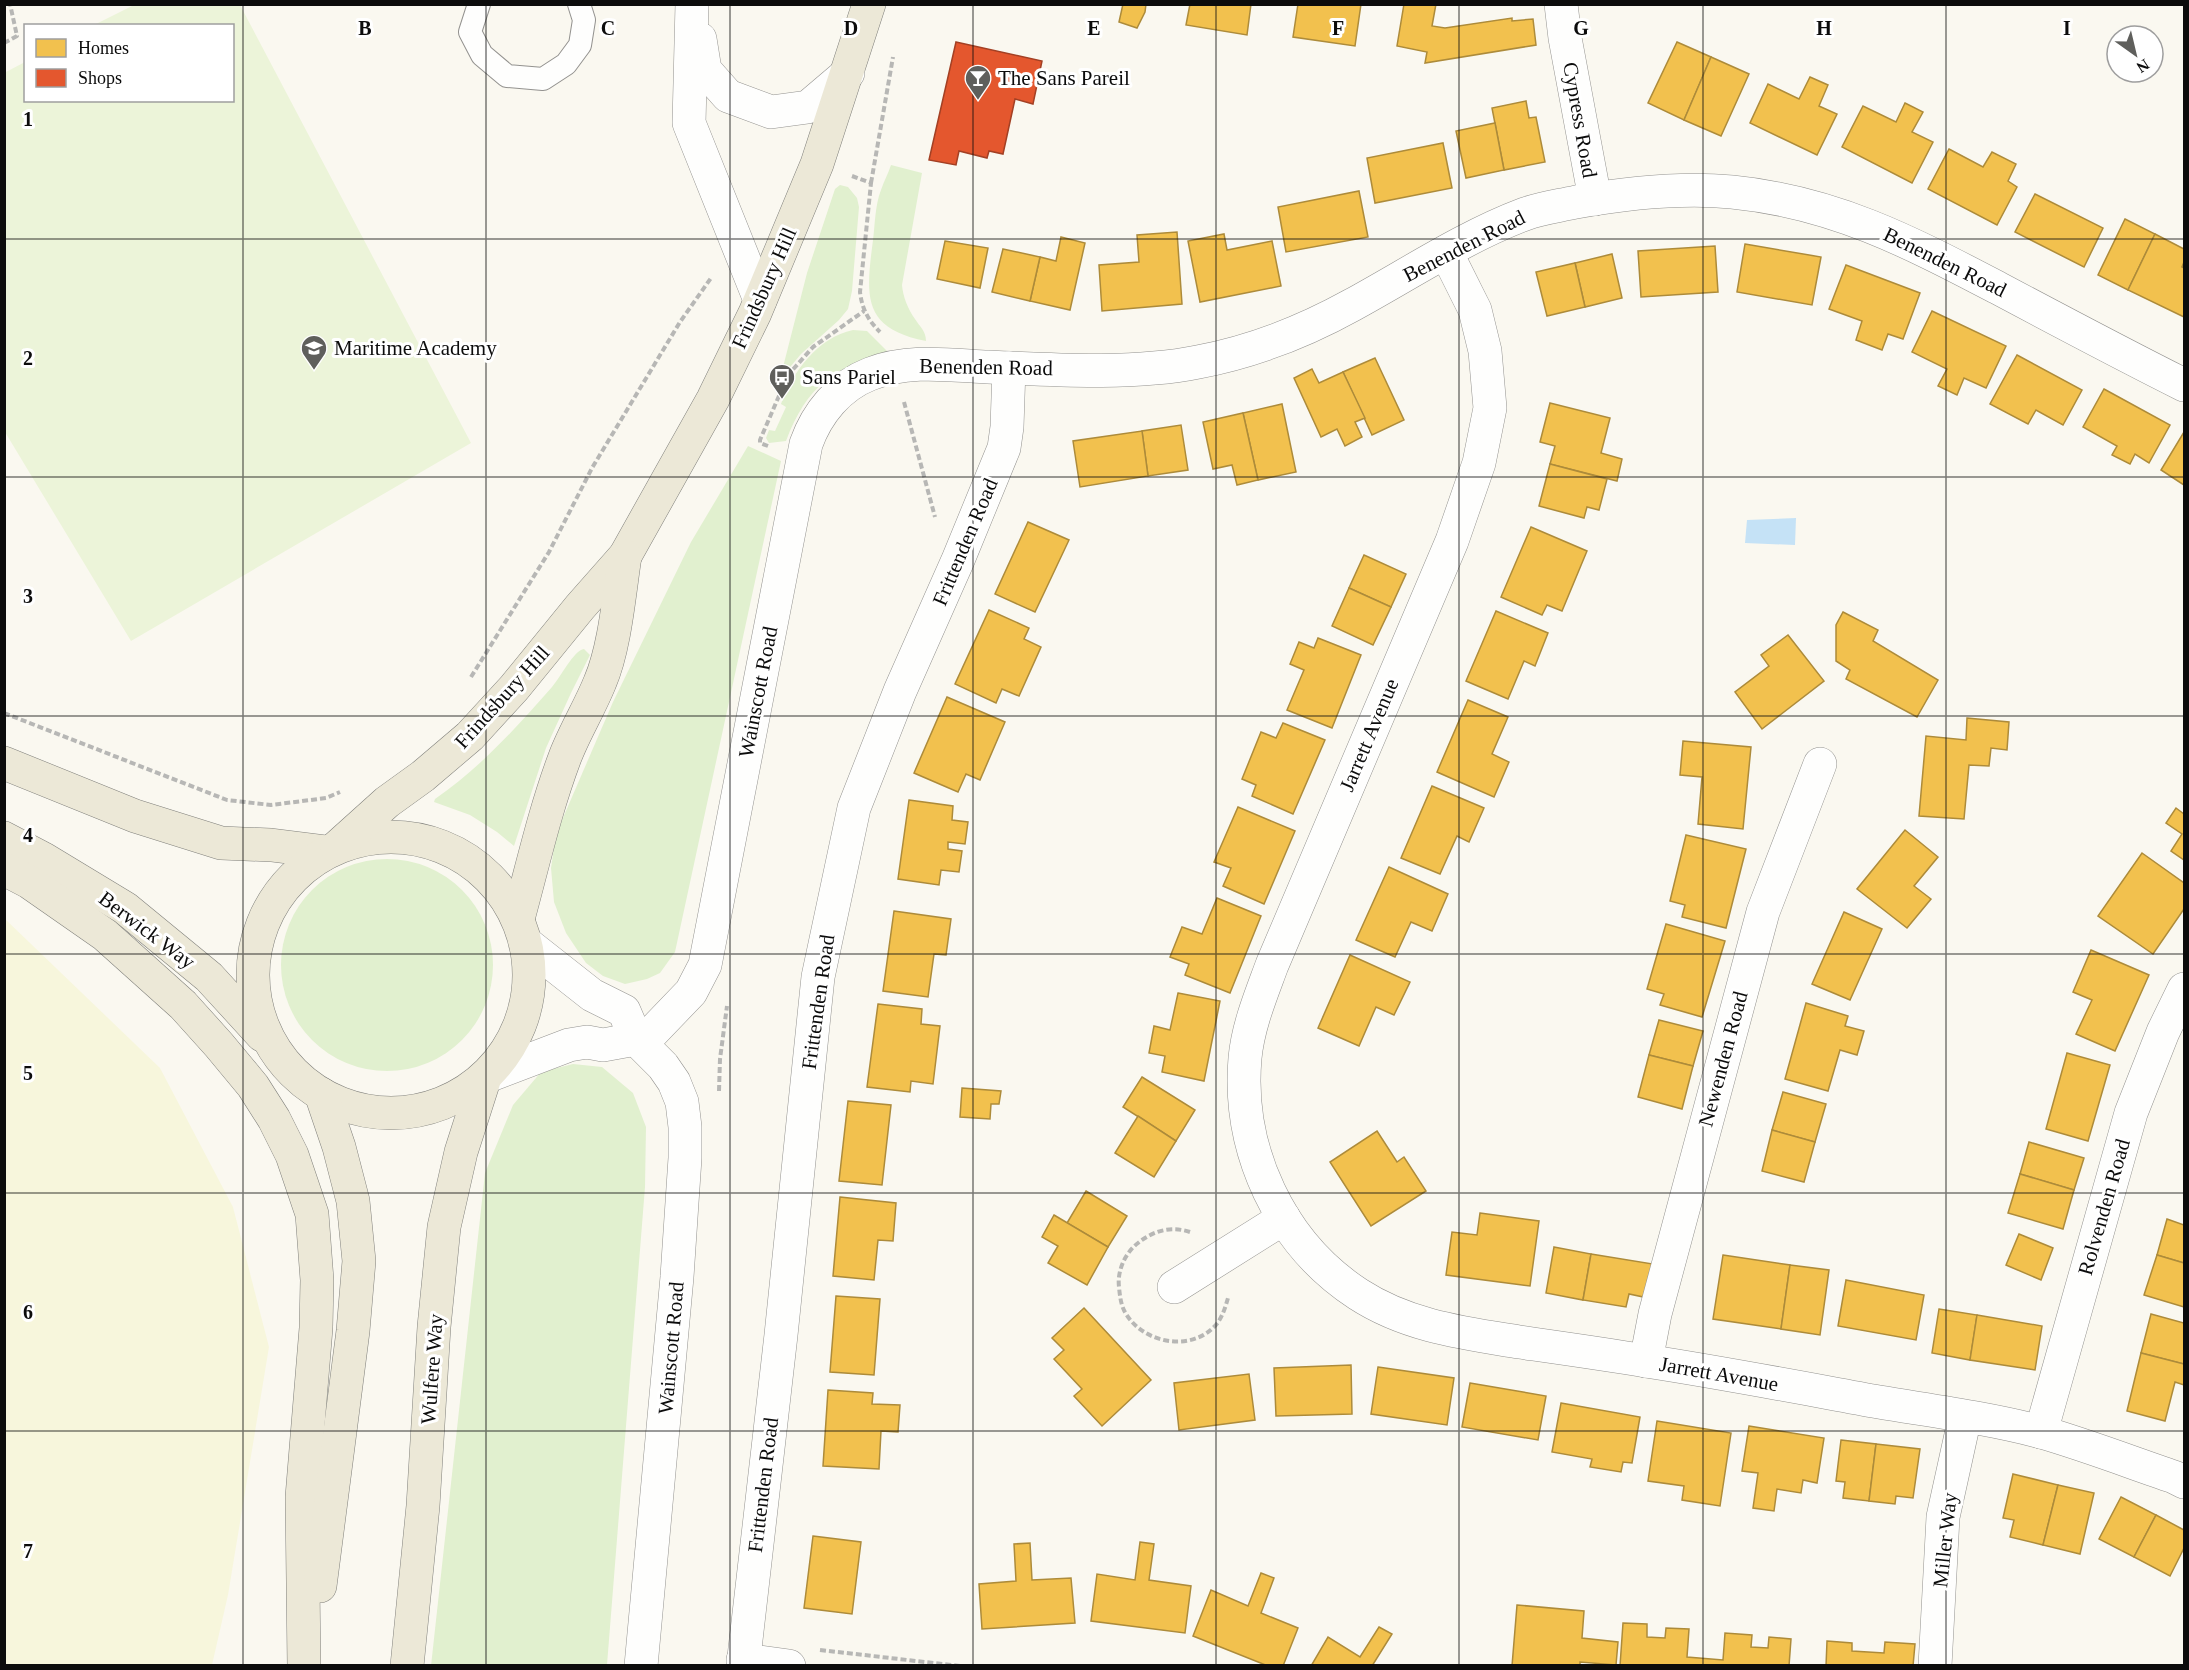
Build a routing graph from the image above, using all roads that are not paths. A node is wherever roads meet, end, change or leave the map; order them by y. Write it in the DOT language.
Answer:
graph roads {
  1 [pos="479,4"];
  2 [pos="579,4"];
  3 [pos="693,4"];
  4 [pos="869,4"];
  5 [pos="1561,4"];
  6 [pos="848,73"];
  7 [pos="1595,199"];
  8 [pos="1446,252"];
  9 [pos="760,300"];
  10 [pos="1009,368"];
  11 [pos="2181,374"];
  12 [pos="900,380"];
  13 [pos="625,556"];
  14 [pos="4,763"];
  15 [pos="1820,764"];
  16 [pos="4,838"];
  17 [pos="332,849"];
  18 [pos="4,868"];
  19 [pos="522,931"];
  20 [pos="2184,988"];
  21 [pos="2174,1036"];
  22 [pos="639,1041"];
  23 [pos="272,1045"];
  24 [pos="485,1077"];
  25 [pos="321,1094"];
  26 [pos="1284,1218"];
  27 [pos="1174,1287"];
  28 [pos="1646,1361"];
  29 [pos="1965,1417"];
  30 [pos="2041,1432"];
  31 [pos="2184,1482"];
  32 [pos="743,1663"];
  33 [pos="304,1665"];
  34 [pos="309,1665"];
  35 [pos="407,1665"];
  36 [pos="641,1665"];
  37 [pos="789,1665"];
  38 [pos="1935,1665"];
  1 -- 2 [label="lane"];
  3 -- 6 [label="street"];
  3 -- 9 [label="street"];
  4 -- 6 [label="main road, Frindsbury Hill"];
  5 -- 7 [label="street, Cypress Road"];
  6 -- 9 [label="main road, Frindsbury Hill"];
  7 -- 8 [label="street, Benenden Road"];
  7 -- 11 [label="street, Benenden Road"];
  8 -- 10 [label="street, Benenden Road"];
  8 -- 26 [label="street, Jarrett Avenue"];
  9 -- 13 [label="main road, Frindsbury Hill"];
  10 -- 12 [label="street, Benenden Road"];
  10 -- 32 [label="street, Frittenden Road"];
  12 -- 22 [label="street, Wainscott Road"];
  13 -- 17 [label="main road, Frindsbury Hill"];
  13 -- 19 [label="main road, Frindsbury Hill"];
  14 -- 17 [label="main road"];
  15 -- 28 [label="street, Newenden Road"];
  16 -- 23 [label="main road, Berwick Way"];
  17 -- 19 [label="main road"];
  17 -- 23 [label="main road"];
  18 -- 33 [label="main road"];
  19 -- 22 [label="street, Wainscott Road"];
  19 -- 24 [label="main road"];
  20 -- 21 [label="street, Rolvenden Road"];
  21 -- 30 [label="street, Rolvenden Road"];
  22 -- 24 [label="street"];
  22 -- 36 [label="street, Wainscott Road"];
  23 -- 25 [label="main road"];
  24 -- 25 [label="main road"];
  24 -- 35 [label="main road, Wulfere Way"];
  25 -- 34 [label="main road"];
  26 -- 27 [label="street"];
  26 -- 28 [label="street, Jarrett Avenue"];
  28 -- 29 [label="street, Jarrett Avenue"];
  29 -- 30 [label="street, Jarrett Avenue"];
  29 -- 38 [label="street, Miller Way"];
  30 -- 31 [label="street, Jarrett Avenue"];
  32 -- 37 [label="street"];
}
